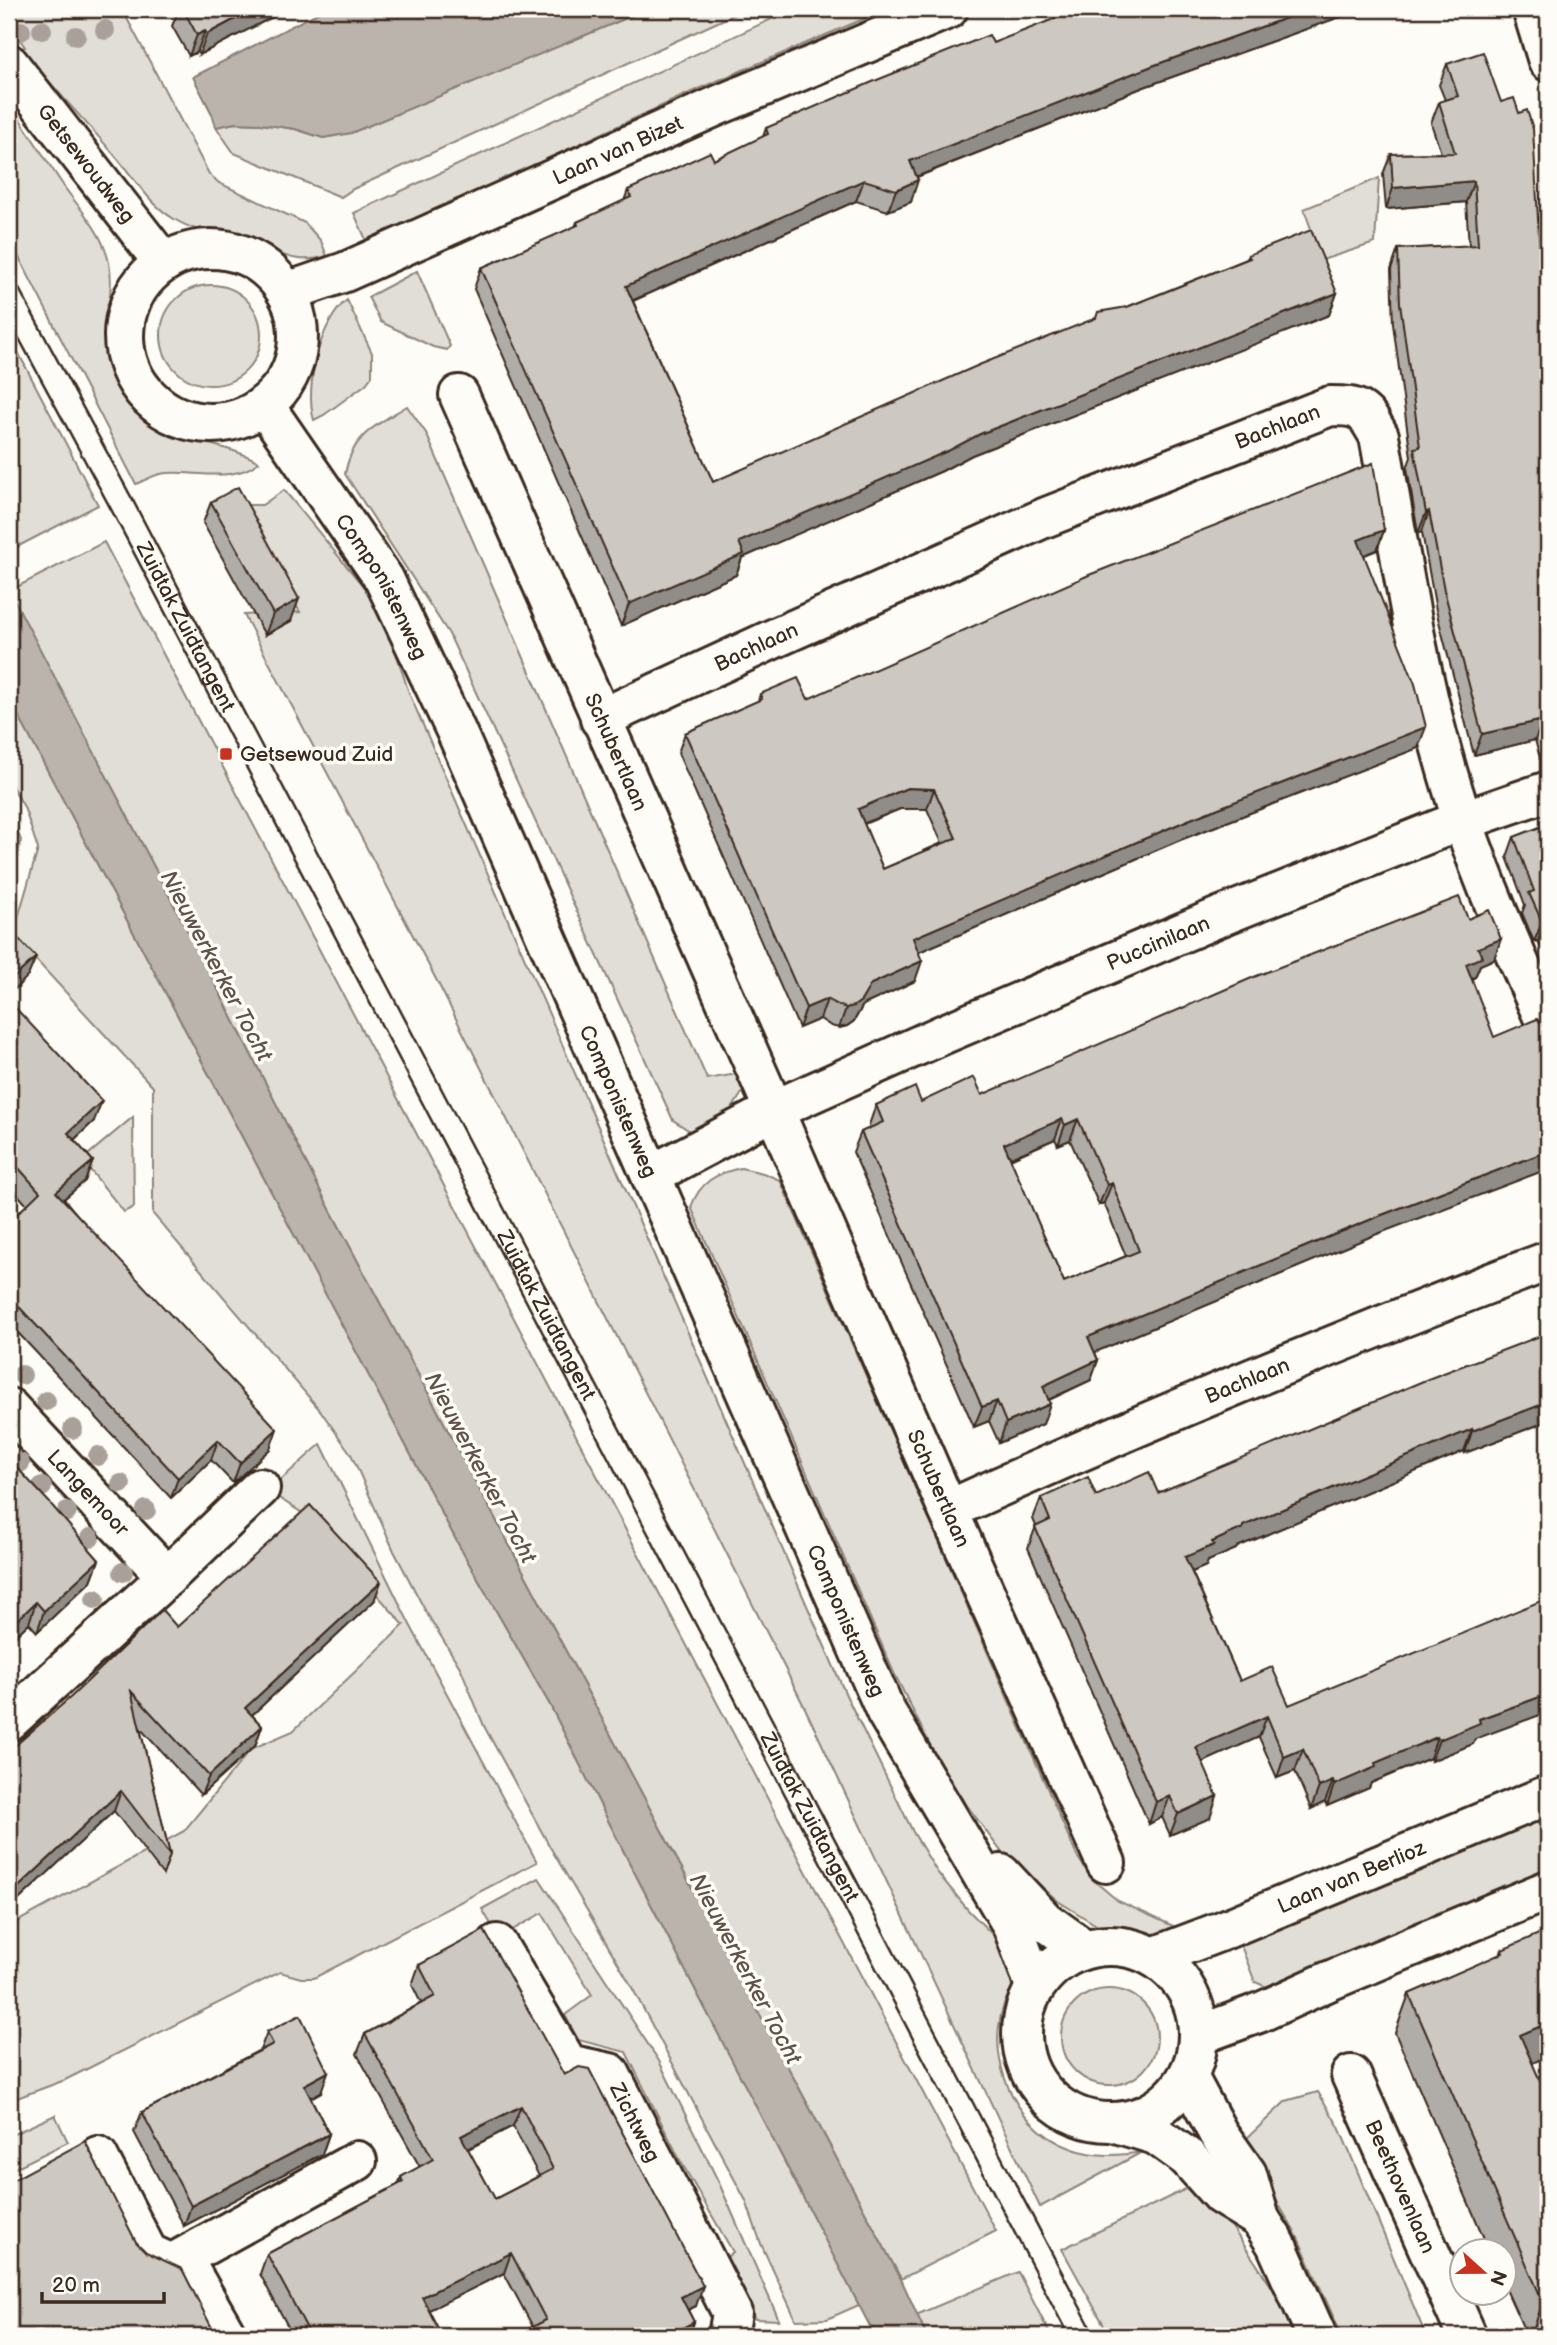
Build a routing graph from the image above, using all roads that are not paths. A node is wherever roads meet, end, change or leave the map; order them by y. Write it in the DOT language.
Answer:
graph roads {
  1 [pos="948,9"];
  2 [pos="1532,9"];
  3 [pos="1548,61"];
  4 [pos="9,64"];
  5 [pos="163,262"];
  6 [pos="287,292"];
  7 [pos="9,295"];
  8 [pos="459,395"];
  9 [pos="264,405"];
  10 [pos="600,719"];
  11 [pos="1548,791"];
  12 [pos="1463,821"];
  13 [pos="1548,1028"];
  14 [pos="774,1110"];
  15 [pos="651,1175"];
  16 [pos="1548,1261"];
  17 [pos="9,1408"];
  18 [pos="260,1488"];
  19 [pos="948,1510"];
  20 [pos="167,1577"];
  21 [pos="9,1721"];
  22 [pos="1548,1795"];
  23 [pos="945,1814"];
  24 [pos="1106,1863"];
  25 [pos="1548,1890"];
  26 [pos="497,1944"];
  27 [pos="1084,1949"];
  28 [pos="1153,1956"];
  29 [pos="1035,1986"];
  30 [pos="1199,2035"];
  31 [pos="1352,2075"];
  32 [pos="1188,2077"];
  33 [pos="1116,2123"];
  34 [pos="98,2155"];
  35 [pos="358,2161"];
  36 [pos="1260,2219"];
  37 [pos="172,2264"];
  38 [pos="228,2336"];
  39 [pos="729,2336"];
  40 [pos="1082,2336"];
  41 [pos="1317,2336"];
  42 [pos="1467,2336"];
  1 -- 6 [label="street, Laan van Bizet"];
  2 -- 3 [label="street"];
  4 -- 5 [label="street, Getsewoudweg"];
  5 -- 6 [label="street"];
  5 -- 9 [label="street"];
  6 -- 9 [label="street"];
  7 -- 40 [label="lane, Zuidtak Zuidtangent"];
  8 -- 10 [label="street, Schubertlaan"];
  9 -- 15 [label="street, Componistenweg"];
  10 -- 12 [label="street, Bachlaan"];
  10 -- 14 [label="street, Schubertlaan"];
  11 -- 12 [label="street, Puccinilaan"];
  12 -- 13 [label="street, Bachlaan"];
  12 -- 14 [label="street, Puccinilaan"];
  14 -- 15 [label="street"];
  14 -- 19 [label="street, Schubertlaan"];
  15 -- 23 [label="street, Componistenweg"];
  16 -- 19 [label="street, Bachlaan"];
  17 -- 20 [label="street, Langemoor"];
  18 -- 20 [label="street"];
  19 -- 24 [label="street, Schubertlaan"];
  20 -- 21 [label="street"];
  22 -- 28 [label="street, Laan van Berlioz"];
  23 -- 27 [label="street, Componistenweg"];
  23 -- 29 [label="street, Componistenweg"];
  25 -- 30 [label="street"];
  26 -- 39 [label="street, Zichtweg"];
  27 -- 28 [label="street"];
  27 -- 29 [label="street"];
  28 -- 30 [label="street"];
  29 -- 33 [label="street"];
  30 -- 32 [label="street"];
  31 -- 42 [label="street, Beethovenlaan"];
  32 -- 33 [label="street"];
  32 -- 36 [label="street"];
  33 -- 36 [label="street"];
  34 -- 37 [label="street"];
  35 -- 37 [label="street"];
  36 -- 41 [label="street"];
  37 -- 38 [label="street"];
}
